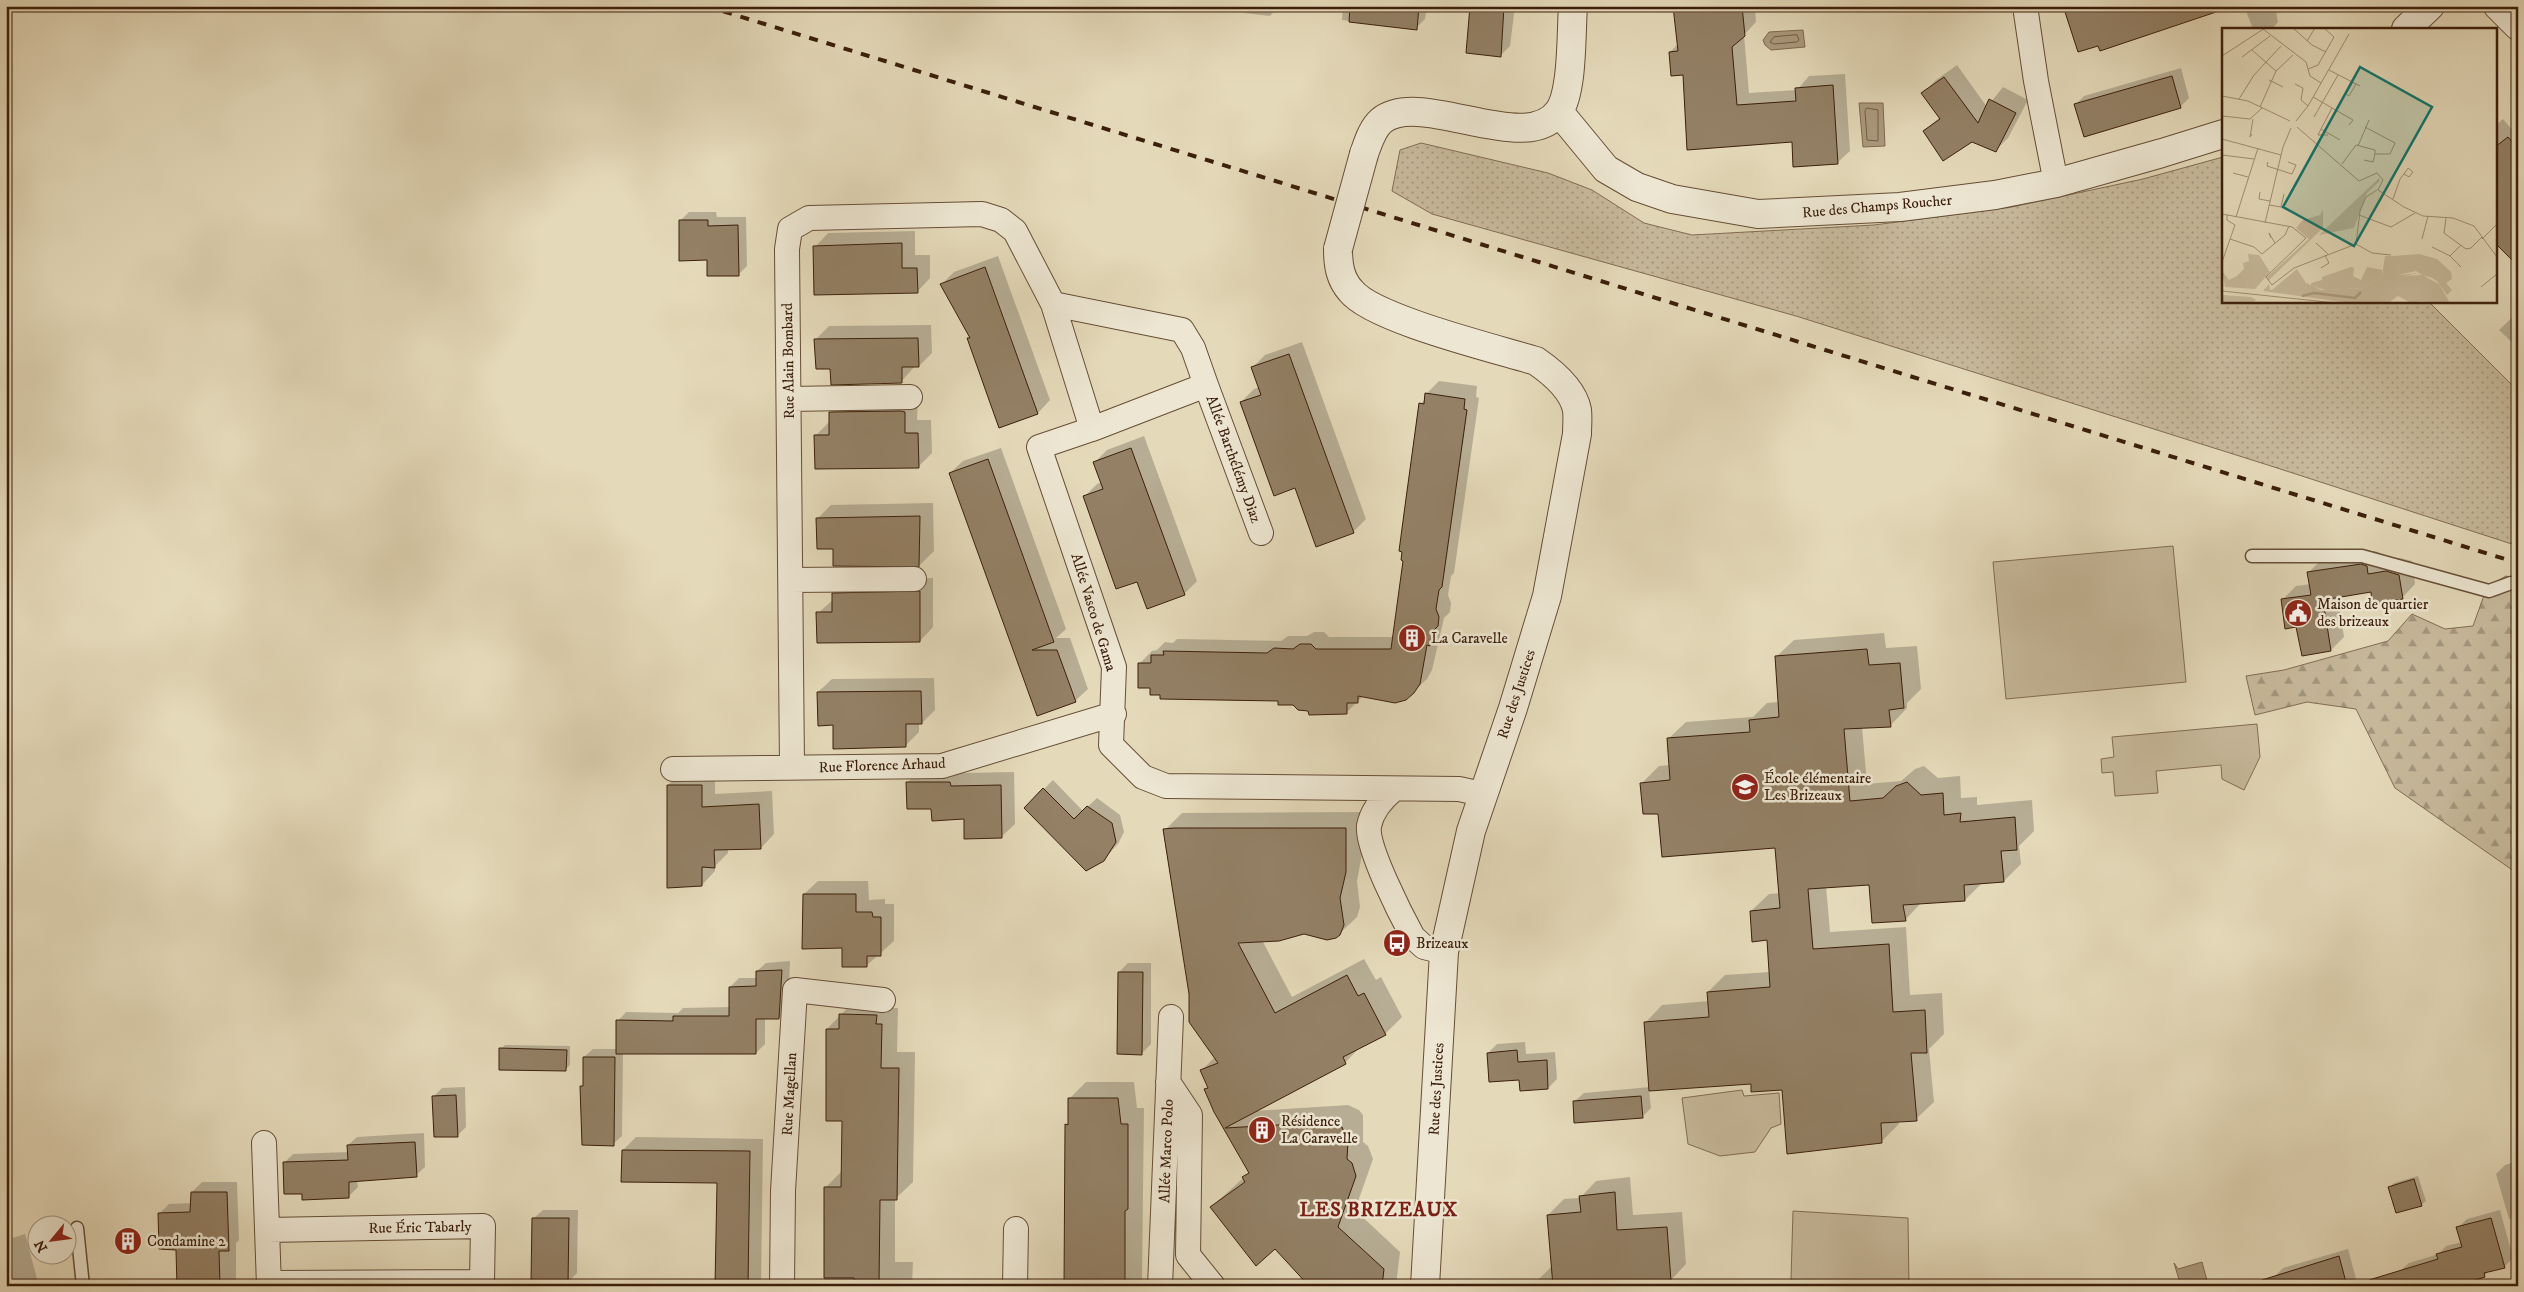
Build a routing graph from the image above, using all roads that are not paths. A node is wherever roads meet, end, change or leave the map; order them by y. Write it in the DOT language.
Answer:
graph roads {
  1 [pos="1573,6"];
  2 [pos="2025,6"];
  3 [pos="2430,6"];
  4 [pos="2498,6"];
  5 [pos="2518,26"];
  6 [pos="2407,28"];
  7 [pos="1558,112"];
  8 [pos="2222,134"];
  9 [pos="2056,183"];
  10 [pos="1052,304"];
  11 [pos="1206,385"];
  12 [pos="910,397"];
  13 [pos="789,399"];
  14 [pos="1092,429"];
  15 [pos="1261,533"];
  16 [pos="2252,556"];
  17 [pos="914,579"];
  18 [pos="791,580"];
  19 [pos="2518,585"];
  20 [pos="1114,714"];
  21 [pos="792,767"];
  22 [pos="673,769"];
  23 [pos="1394,789"];
  24 [pos="1482,794"];
  25 [pos="1444,952"];
  26 [pos="882,1000"];
  27 [pos="1171,1016"];
  28 [pos="1168,1082"];
  29 [pos="264,1143"];
  30 [pos="1016,1228"];
  31 [pos="268,1230"];
  32 [pos="78,1236"];
  33 [pos="269,1285"];
  34 [pos="84,1286"];
  35 [pos="782,1286"];
  36 [pos="1015,1286"];
  37 [pos="1160,1286"];
  38 [pos="1213,1286"];
  39 [pos="1425,1286"];
  1 -- 7 [label="street"];
  2 -- 9 [label="street"];
  3 -- 6 [label="street"];
  4 -- 5 [label="street"];
  7 -- 9 [label="street, Rue des Champs Roucher"];
  7 -- 24 [label="street, Rue des Justices, bridge"];
  8 -- 9 [label="street, Rue des Champs Roucher"];
  10 -- 11 [label="street, Allée Barthélémy Diaz"];
  10 -- 13 [label="street, Rue Alain Bombard"];
  10 -- 14 [label="street"];
  11 -- 14 [label="street, Allée Barthélémy Diaz"];
  11 -- 15 [label="street, Allée Barthélémy Diaz"];
  12 -- 13 [label="street"];
  13 -- 18 [label="street, Rue Alain Bombard"];
  14 -- 20 [label="street, Allée Vasco de Gama"];
  16 -- 19 [label="lane"];
  17 -- 18 [label="street"];
  18 -- 21 [label="street, Rue Alain Bombard"];
  20 -- 21 [label="street, Rue Florence Arhaud"];
  20 -- 23 [label="street, Allée Vasco de Gama"];
  21 -- 22 [label="street, Rue Florence Arhaud"];
  23 -- 24 [label="street, Allée Vasco de Gama"];
  23 -- 25 [label="street"];
  24 -- 25 [label="street, Rue des Justices"];
  25 -- 39 [label="street, Rue des Justices"];
  26 -- 35 [label="street, Rue Magellan"];
  27 -- 28 [label="street, Allée Marco Polo"];
  28 -- 37 [label="street, Allée Marco Polo"];
  28 -- 38 [label="street"];
  29 -- 31 [label="street, Rue Éric Tabarly"];
  30 -- 36 [label="street"];
  31 -- 33 [label="street, Rue Éric Tabarly"];
  31 -- 33 [label="street, Rue Éric Tabarly"];
  32 -- 34 [label="lane"];
}
